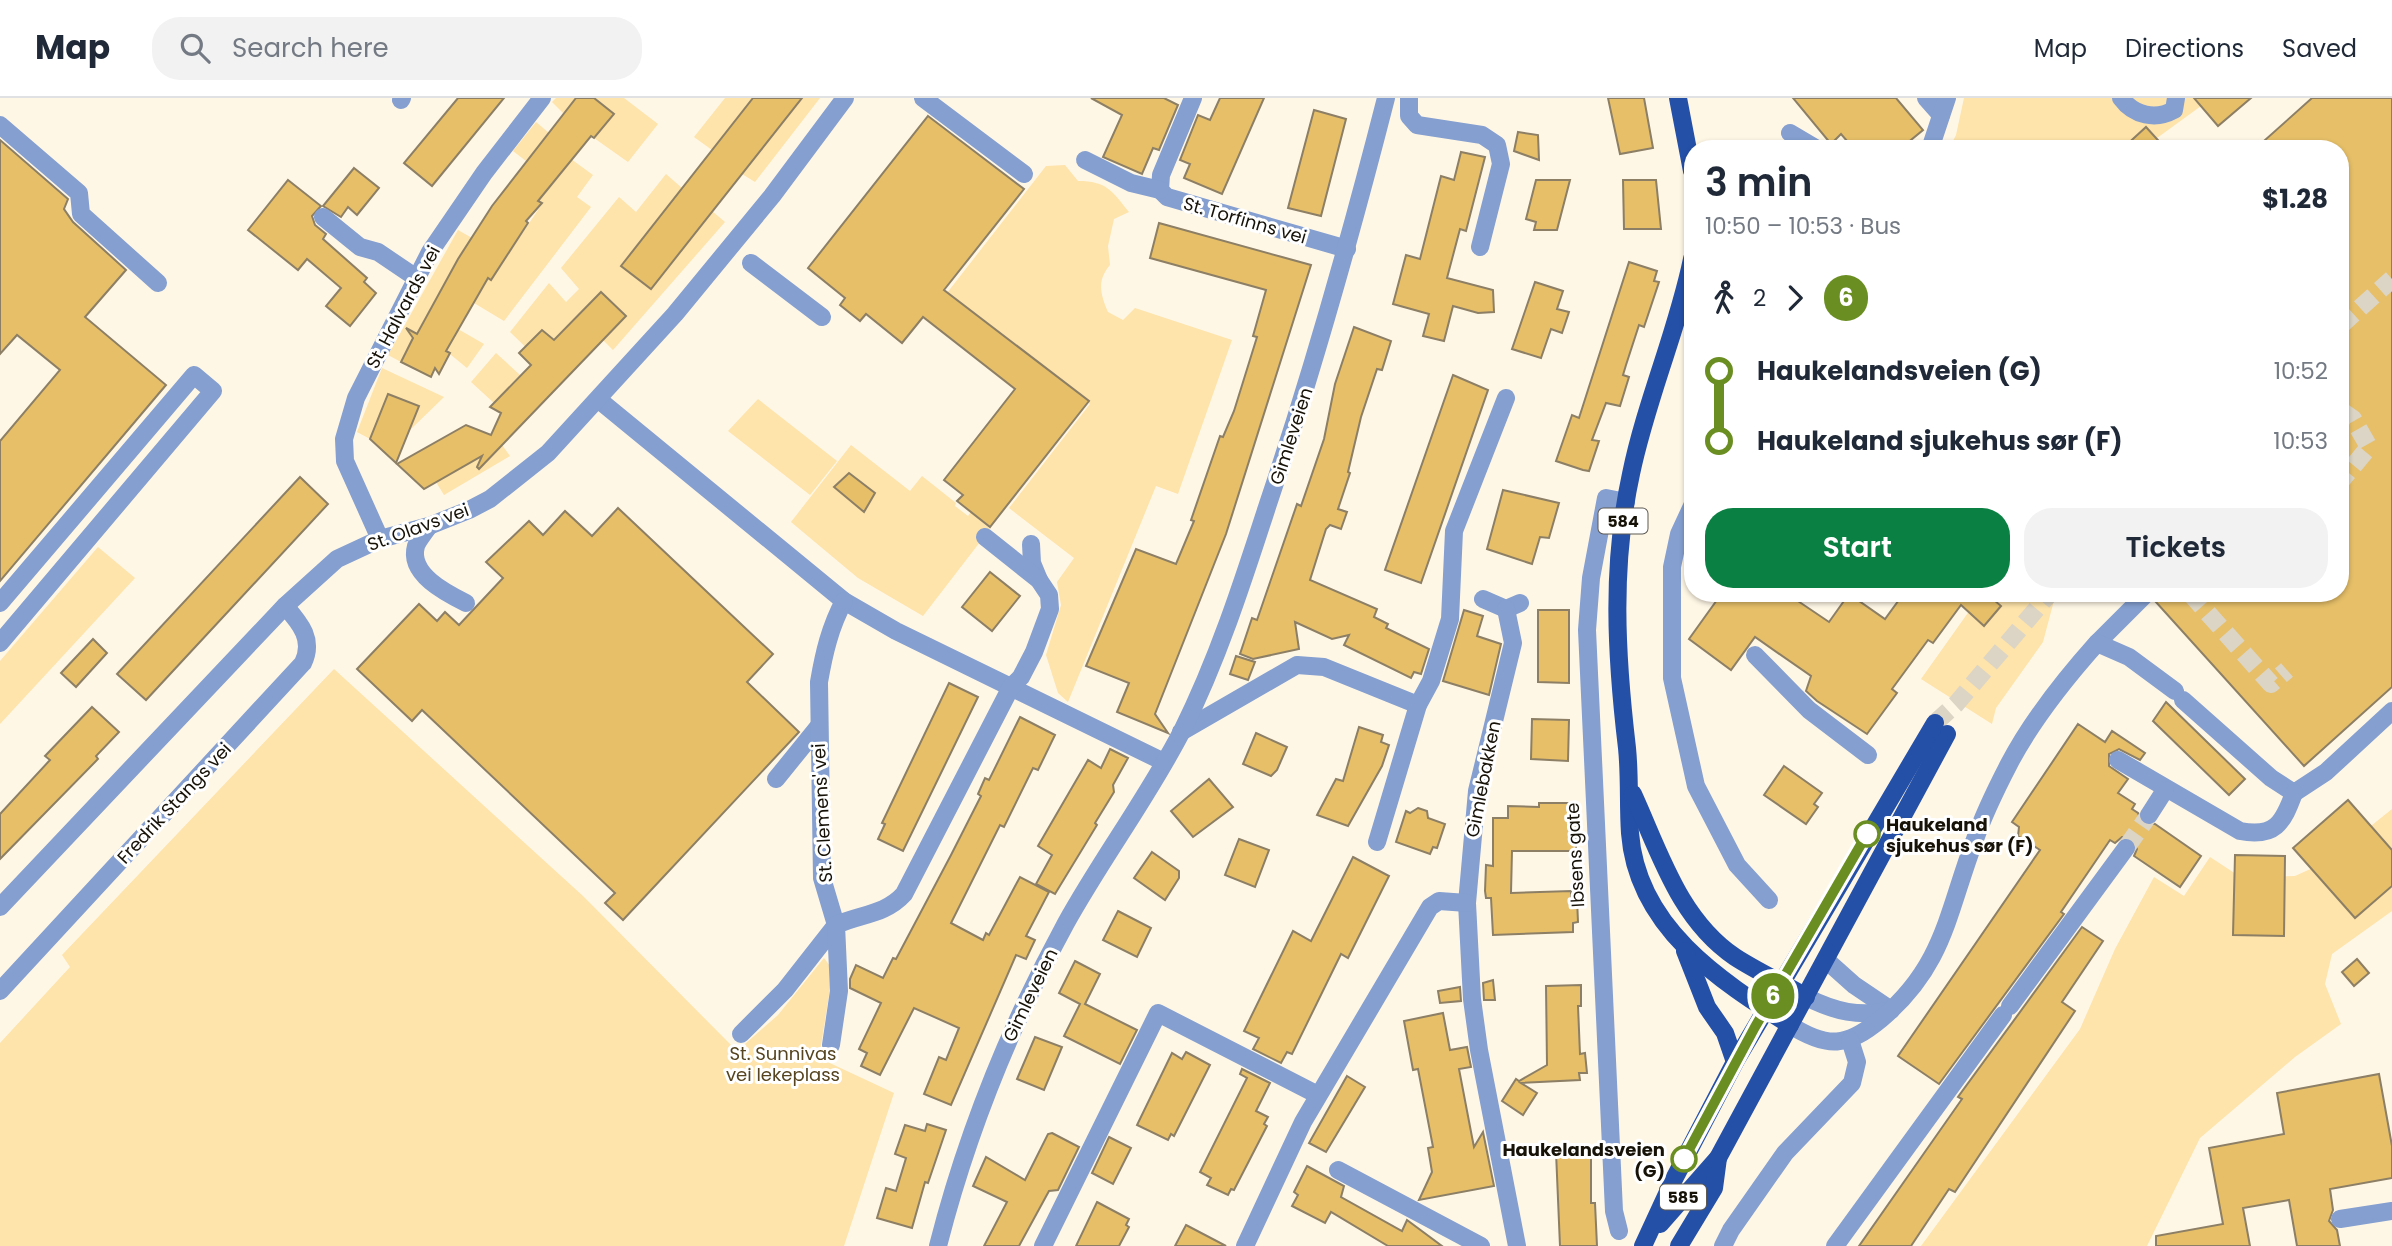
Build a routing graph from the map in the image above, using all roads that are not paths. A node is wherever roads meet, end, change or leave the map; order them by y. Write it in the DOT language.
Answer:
graph roads {
  1 [pos="542,98"];
  2 [pos="845,98"];
  3 [pos="923,98"];
  4 [pos="1193,98"];
  5 [pos="1386,98"];
  6 [pos="1409,98"];
  7 [pos="1678,98"];
  8 [pos="1926,98"];
  9 [pos="2121,98"];
  10 [pos="2176,98"];
  11 [pos="1944,106"];
  12 [pos="0,125"];
  13 [pos="1790,133"];
  14 [pos="1686,140"];
  15 [pos="1802,140"];
  16 [pos="1933,140"];
  17 [pos="1085,160"];
  18 [pos="1024,174"];
  19 [pos="1160,190"];
  20 [pos="323,217"];
  21 [pos="1480,247"];
  22 [pos="1347,249"];
  23 [pos="751,263"];
  24 [pos="415,277"];
  25 [pos="158,283"];
  26 [pos="1684,298"];
  27 [pos="822,317"];
  28 [pos="1506,398"];
  29 [pos="599,400"];
  30 [pos="1626,502"];
  31 [pos="1684,523"];
  32 [pos="429,526"];
  33 [pos="985,537"];
  34 [pos="380,539"];
  35 [pos="1031,544"];
  36 [pos="1039,580"];
  37 [pos="1483,599"];
  38 [pos="844,601"];
  39 [pos="2138,602"];
  40 [pos="0,603"];
  41 [pos="466,603"];
  42 [pos="285,606"];
  43 [pos="0,643"];
  44 [pos="2097,643"];
  45 [pos="1755,655"];
  46 [pos="1011,687"];
  47 [pos="1418,705"];
  48 [pos="2392,711"];
  49 [pos="819,726"];
  50 [pos="1181,732"];
  51 [pos="1868,755"];
  52 [pos="2118,760"];
  53 [pos="1164,762"];
  54 [pos="776,779"];
  55 [pos="2165,790"];
  56 [pos="1631,791"];
  57 [pos="2294,793"];
  58 [pos="2149,815"];
  59 [pos="1377,842"];
  60 [pos="2126,848"];
  61 [pos="1769,900"];
  62 [pos="1468,903"];
  63 [pos="0,907"];
  64 [pos="836,925"];
  65 [pos="1684,947"];
  66 [pos="1826,960"];
  67 [pos="1782,982"];
  68 [pos="0,991"];
  69 [pos="1806,996"];
  70 [pos="1765,1009"];
  71 [pos="1891,1010"];
  72 [pos="1790,1026"];
  73 [pos="741,1034"];
  74 [pos="1850,1040"];
  75 [pos="831,1045"];
  76 [pos="1735,1062"];
  77 [pos="1318,1095"];
  78 [pos="1718,1158"];
  79 [pos="1338,1170"];
  80 [pos="2392,1211"];
  81 [pos="2340,1219"];
  82 [pos="1619,1231"];
  83 [pos="1646,1242"];
  84 [pos="938,1246"];
  85 [pos="1043,1246"];
  86 [pos="1245,1246"];
  87 [pos="1481,1246"];
  88 [pos="1517,1246"];
  89 [pos="1679,1246"];
  90 [pos="1723,1246"];
  91 [pos="1835,1246"];
  1 -- 24 [label="street, St. Halvards vei"];
  2 -- 29 [label="street, St. Olavs vei"];
  3 -- 18 [label="street"];
  4 -- 19 [label="street, St. Torfinns vei"];
  5 -- 22 [label="street, Gimleveien"];
  6 -- 21 [label="street"];
  7 -- 14 [label="main road"];
  8 -- 11 [label="street"];
  9 -- 10 [label="street"];
  11 -- 16 [label="street"];
  12 -- 25 [label="street"];
  13 -- 15 [label="street"];
  17 -- 19 [label="street"];
  19 -- 22 [label="street, St. Torfinns vei"];
  20 -- 24 [label="street"];
  22 -- 50 [label="street, Gimleveien"];
  23 -- 27 [label="street"];
  24 -- 34 [label="street, St. Halvards vei"];
  26 -- 30 [label="main road, 584"];
  28 -- 47 [label="street"];
  29 -- 32 [label="street, St. Olavs vei"];
  29 -- 38 [label="street"];
  30 -- 56 [label="main road, 584"];
  30 -- 82 [label="street, Ibsens gate"];
  31 -- 61 [label="street"];
  32 -- 34 [label="street, St. Olavs vei"];
  32 -- 41 [label="street"];
  33 -- 36 [label="street"];
  34 -- 42 [label="street, St. Olavs vei"];
  35 -- 36 [label="street"];
  36 -- 46 [label="street"];
  37 -- 62 [label="street, Gimlebakken"];
  38 -- 46 [label="street"];
  38 -- 49 [label="street, St. Clemens' vei"];
  39 -- 44 [label="street"];
  40 -- 43 [label="street"];
  42 -- 63 [label="street, St. Olavs vei"];
  42 -- 68 [label="street, Fredrik Stangs vei"];
  44 -- 57 [label="street"];
  44 -- 71 [label="street"];
  45 -- 51 [label="street"];
  46 -- 53 [label="street"];
  46 -- 64 [label="street"];
  47 -- 50 [label="street"];
  47 -- 59 [label="street"];
  48 -- 57 [label="street"];
  49 -- 54 [label="street"];
  49 -- 64 [label="street, St. Clemens' vei"];
  50 -- 53 [label="street, Gimleveien"];
  52 -- 55 [label="street"];
  53 -- 84 [label="street, Gimleveien"];
  55 -- 57 [label="street"];
  55 -- 58 [label="street"];
  56 -- 65 [label="main road, 584"];
  56 -- 67 [label="main road, 584"];
  60 -- 91 [label="street"];
  62 -- 77 [label="street"];
  62 -- 88 [label="street, Gimlebakken"];
  64 -- 73 [label="street"];
  64 -- 75 [label="street"];
  65 -- 70 [label="main road, 584"];
  65 -- 76 [label="main road, 584"];
  66 -- 67 [label="main road, 585"];
  66 -- 69 [label="main road, 585"];
  66 -- 71 [label="street"];
  67 -- 69 [label="main road, 584"];
  67 -- 70 [label="main road, 585"];
  69 -- 71 [label="street"];
  69 -- 72 [label="main road, 585"];
  70 -- 72 [label="main road, 584"];
  70 -- 76 [label="main road, 585"];
  71 -- 74 [label="street"];
  72 -- 74 [label="street"];
  72 -- 78 [label="main road, 585"];
  74 -- 90 [label="street"];
  76 -- 83 [label="main road, 585"];
  77 -- 85 [label="street"];
  77 -- 86 [label="street"];
  78 -- 83 [label="main road, 585"];
  78 -- 89 [label="main road, 585"];
  79 -- 87 [label="street"];
  80 -- 81 [label="street"];
}
